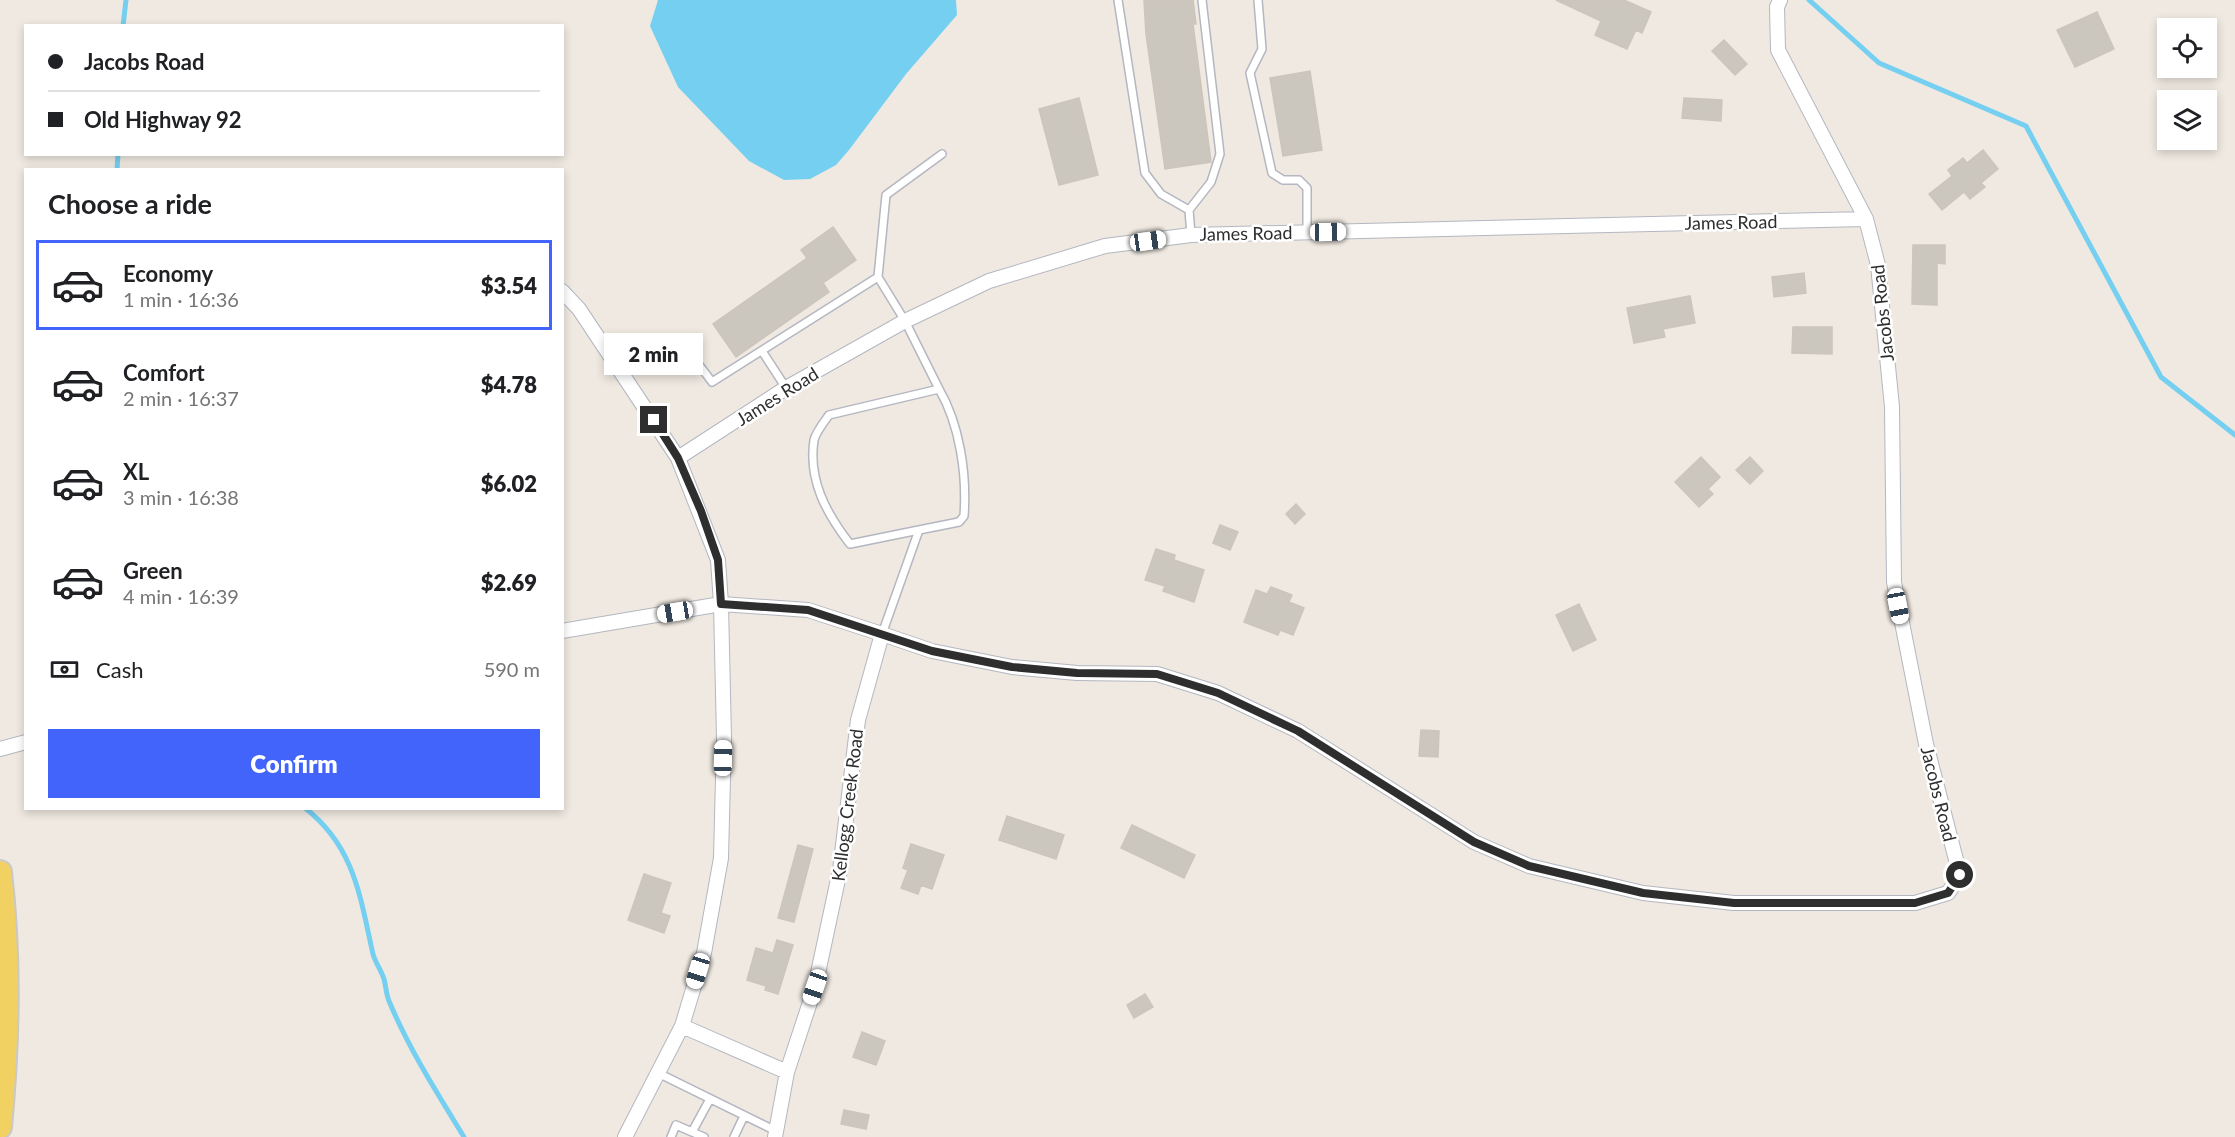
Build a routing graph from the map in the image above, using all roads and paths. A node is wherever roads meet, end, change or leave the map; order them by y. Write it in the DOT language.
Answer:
graph roads {
  1 [pos="1118,0"];
  2 [pos="1202,0"];
  3 [pos="1258,0"];
  4 [pos="1780,0"];
  5 [pos="942,154"];
  6 [pos="1189,210"];
  7 [pos="1866,219"];
  8 [pos="1307,232"];
  9 [pos="1191,235"];
  10 [pos="878,277"];
  11 [pos="564,293"];
  12 [pos="905,321"];
  13 [pos="681,342"];
  14 [pos="762,351"];
  15 [pos="786,388"];
  16 [pos="939,390"];
  17 [pos="678,458"];
  18 [pos="919,530"];
  19 [pos="721,604"];
  20 [pos="564,631"];
  21 [pos="882,634"];
  22 [pos="24,743"];
  23 [pos="0,749"];
  24 [pos="0,872"];
  25 [pos="682,1026"];
  26 [pos="787,1072"];
  27 [pos="658,1073"];
  28 [pos="710,1099"];
  29 [pos="744,1116"];
  30 [pos="0,1127"];
  31 [pos="692,1132"];
  32 [pos="775,1134"];
  33 [pos="625,1137"];
  34 [pos="671,1137"];
  35 [pos="704,1137"];
  36 [pos="734,1137"];
  1 -- 6 [label="lane"];
  2 -- 6 [label="lane"];
  3 -- 8 [label="lane"];
  4 -- 7 [label="street, Jacobs Road"];
  5 -- 10 [label="lane"];
  6 -- 9 [label="lane"];
  7 -- 8 [label="street, James Road"];
  7 -- 21 [label="street, Jacobs Road"];
  8 -- 9 [label="street, James Road"];
  9 -- 12 [label="street, James Road"];
  10 -- 12 [label="lane"];
  10 -- 14 [label="lane"];
  11 -- 17 [label="street"];
  12 -- 15 [label="street, James Road"];
  12 -- 16 [label="lane"];
  13 -- 14 [label="lane"];
  14 -- 15 [label="lane"];
  15 -- 17 [label="street, James Road"];
  16 -- 18 [label="lane"];
  16 -- 18 [label="lane"];
  17 -- 19 [label="street"];
  18 -- 21 [label="lane"];
  19 -- 20 [label="street"];
  19 -- 21 [label="street"];
  19 -- 25 [label="street"];
  21 -- 26 [label="street, Kellogg Creek Road"];
  22 -- 23 [label="street"];
  24 -- 30 [label="main road"];
  25 -- 26 [label="street"];
  25 -- 27 [label="street"];
  26 -- 32 [label="street, Kellogg Creek Road"];
  27 -- 28 [label="lane"];
  27 -- 33 [label="street"];
  28 -- 29 [label="lane"];
  28 -- 31 [label="lane"];
  29 -- 32 [label="lane"];
  29 -- 36 [label="lane"];
  31 -- 34 [label="lane"];
  31 -- 35 [label="lane"];
}
